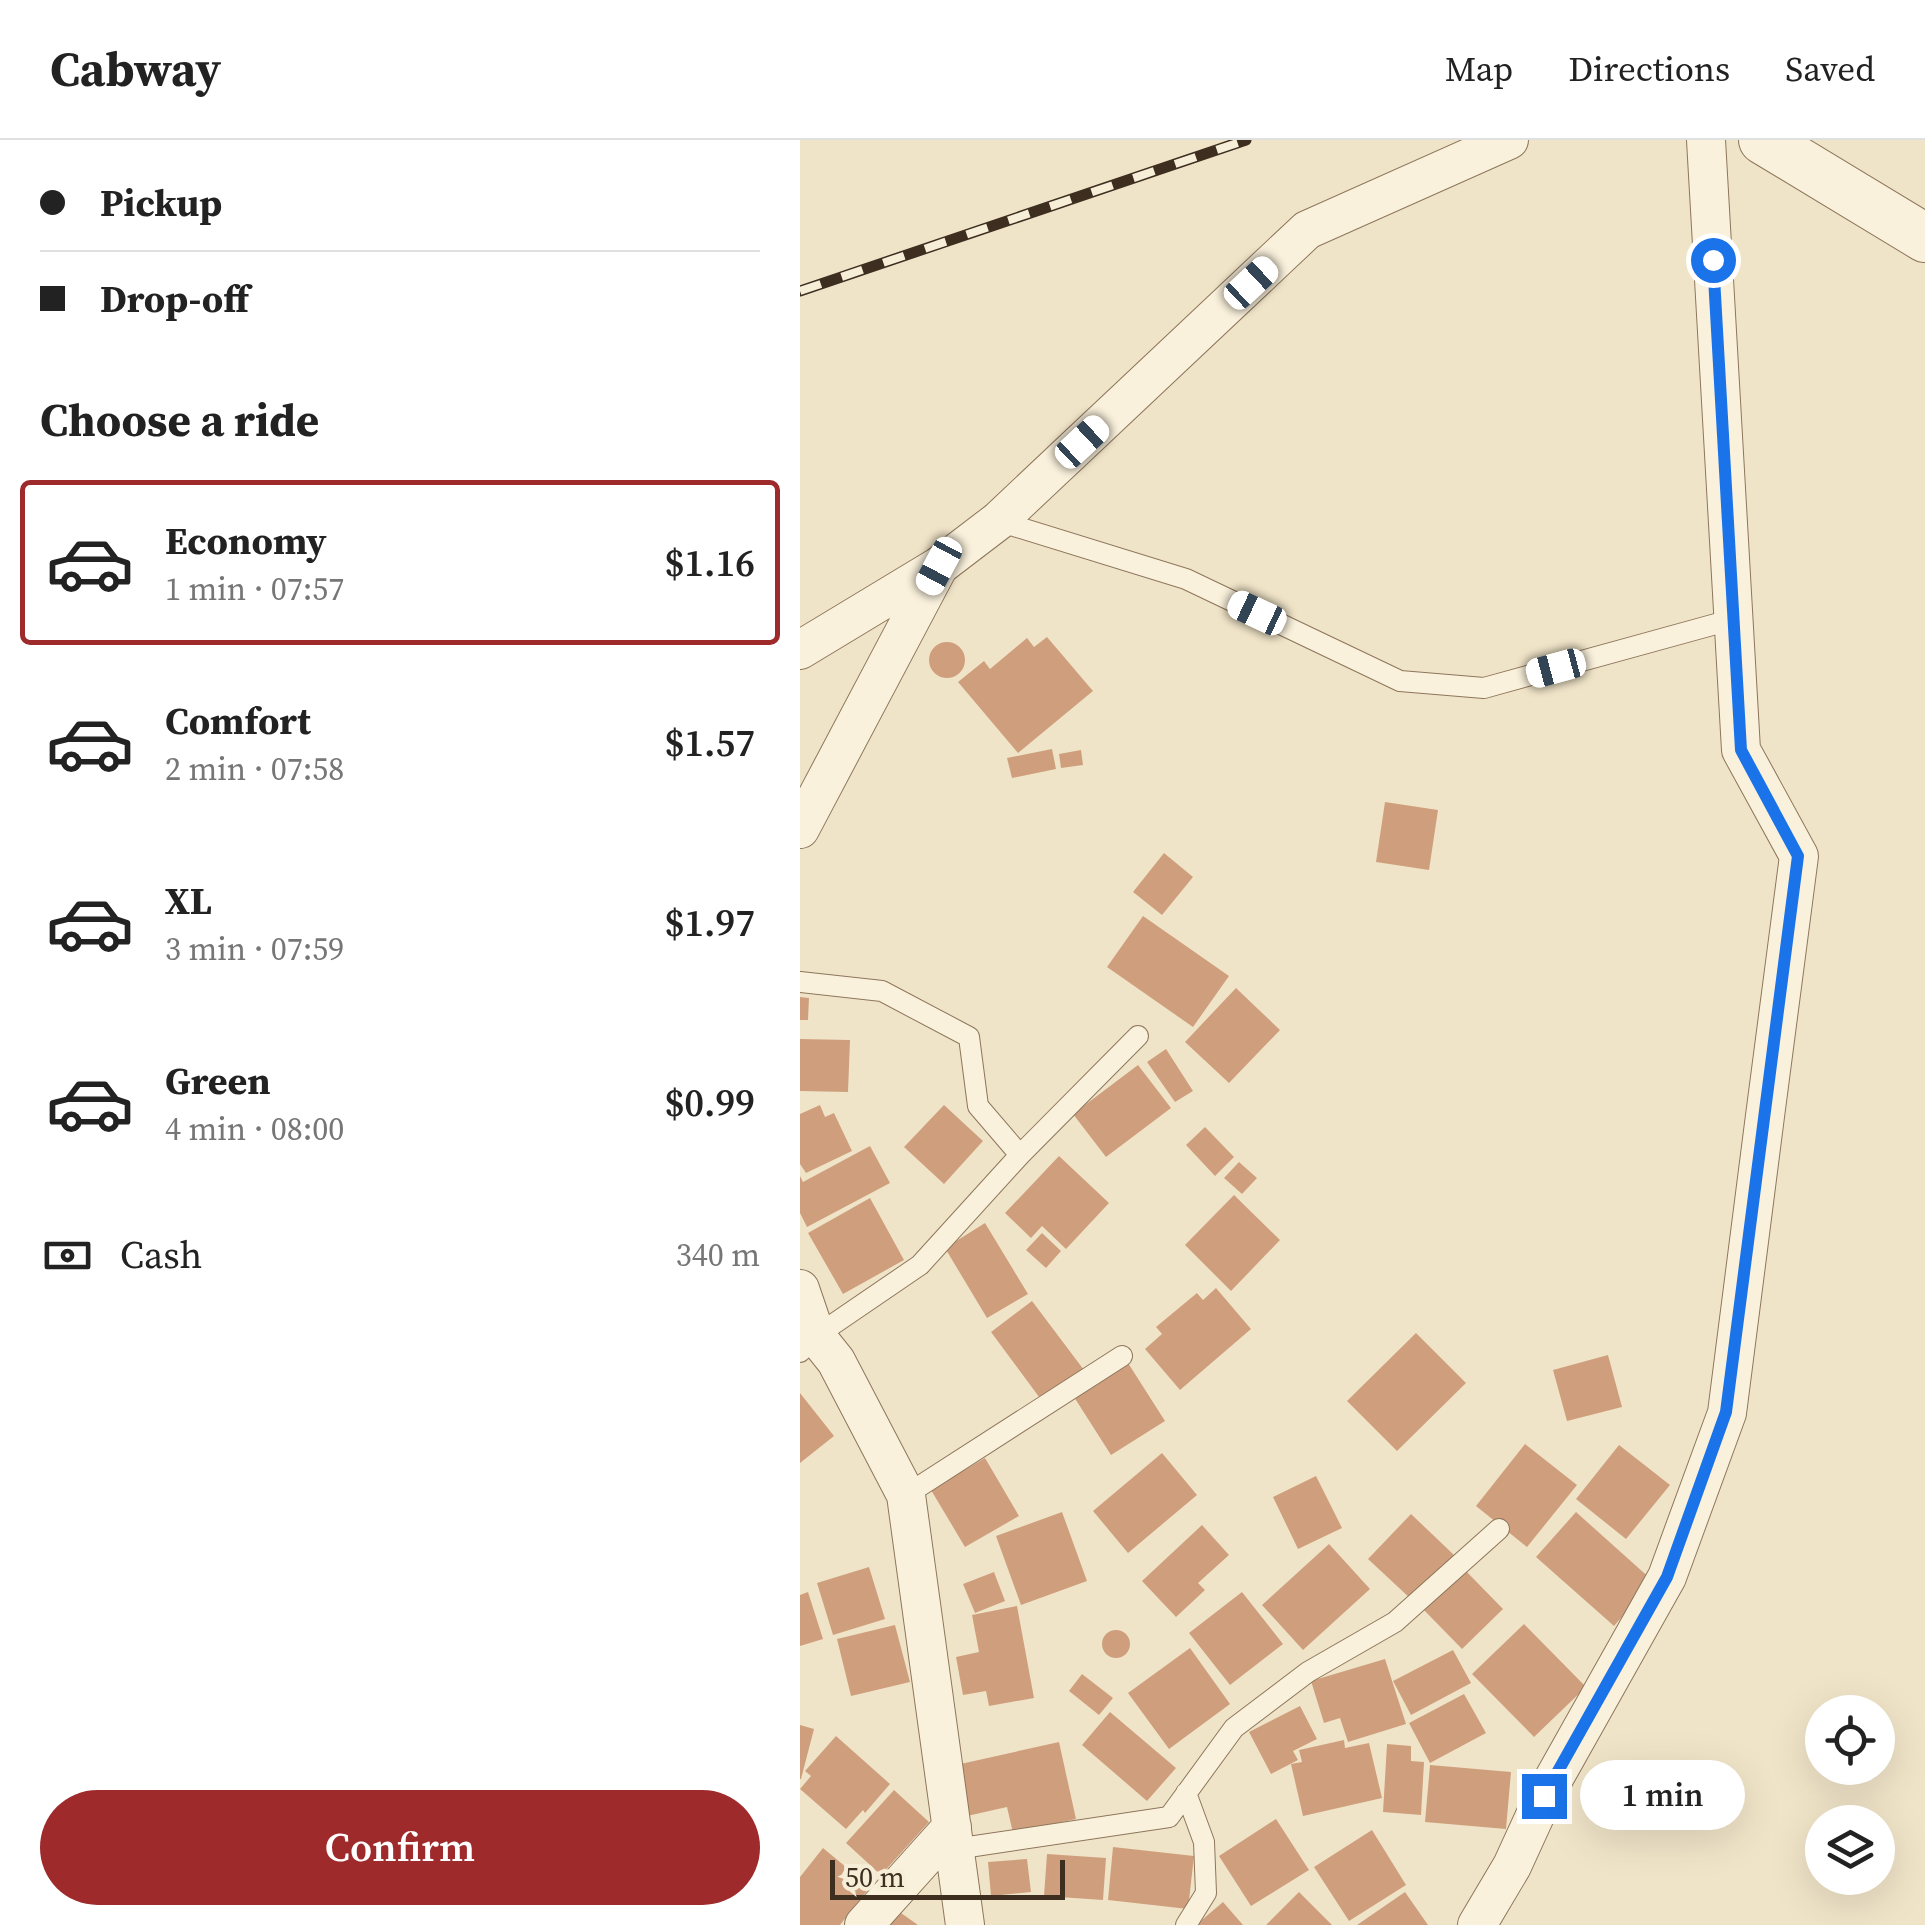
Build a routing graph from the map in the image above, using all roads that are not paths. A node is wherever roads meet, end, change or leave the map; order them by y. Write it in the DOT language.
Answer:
graph roads {
  1 [pos="1510,140"];
  2 [pos="1706,140"];
  3 [pos="1762,140"];
  4 [pos="1925,238"];
  5 [pos="998,521"];
  6 [pos="939,566"];
  7 [pos="1734,619"];
  8 [pos="800,650"];
  9 [pos="800,829"];
  10 [pos="800,982"];
  11 [pos="1138,1036"];
  12 [pos="1020,1155"];
  13 [pos="800,1289"];
  14 [pos="808,1344"];
  15 [pos="1122,1356"];
  16 [pos="906,1495"];
  17 [pos="1499,1530"];
  18 [pos="1186,1793"];
  19 [pos="954,1838"];
  20 [pos="864,1925"];
  21 [pos="965,1925"];
  22 [pos="1186,1925"];
  23 [pos="1477,1925"];
  1 -- 5 [label="street"];
  2 -- 7 [label="street"];
  3 -- 4 [label="street"];
  5 -- 6 [label="street"];
  5 -- 7 [label="lane"];
  6 -- 8 [label="street"];
  6 -- 9 [label="street"];
  7 -- 23 [label="street"];
  10 -- 12 [label="lane"];
  11 -- 12 [label="lane"];
  12 -- 14 [label="lane"];
  13 -- 14 [label="street"];
  14 -- 16 [label="street"];
  15 -- 16 [label="lane"];
  16 -- 19 [label="street"];
  17 -- 18 [label="lane"];
  18 -- 19 [label="lane"];
  18 -- 22 [label="lane"];
  19 -- 20 [label="street"];
  19 -- 21 [label="street"];
}
